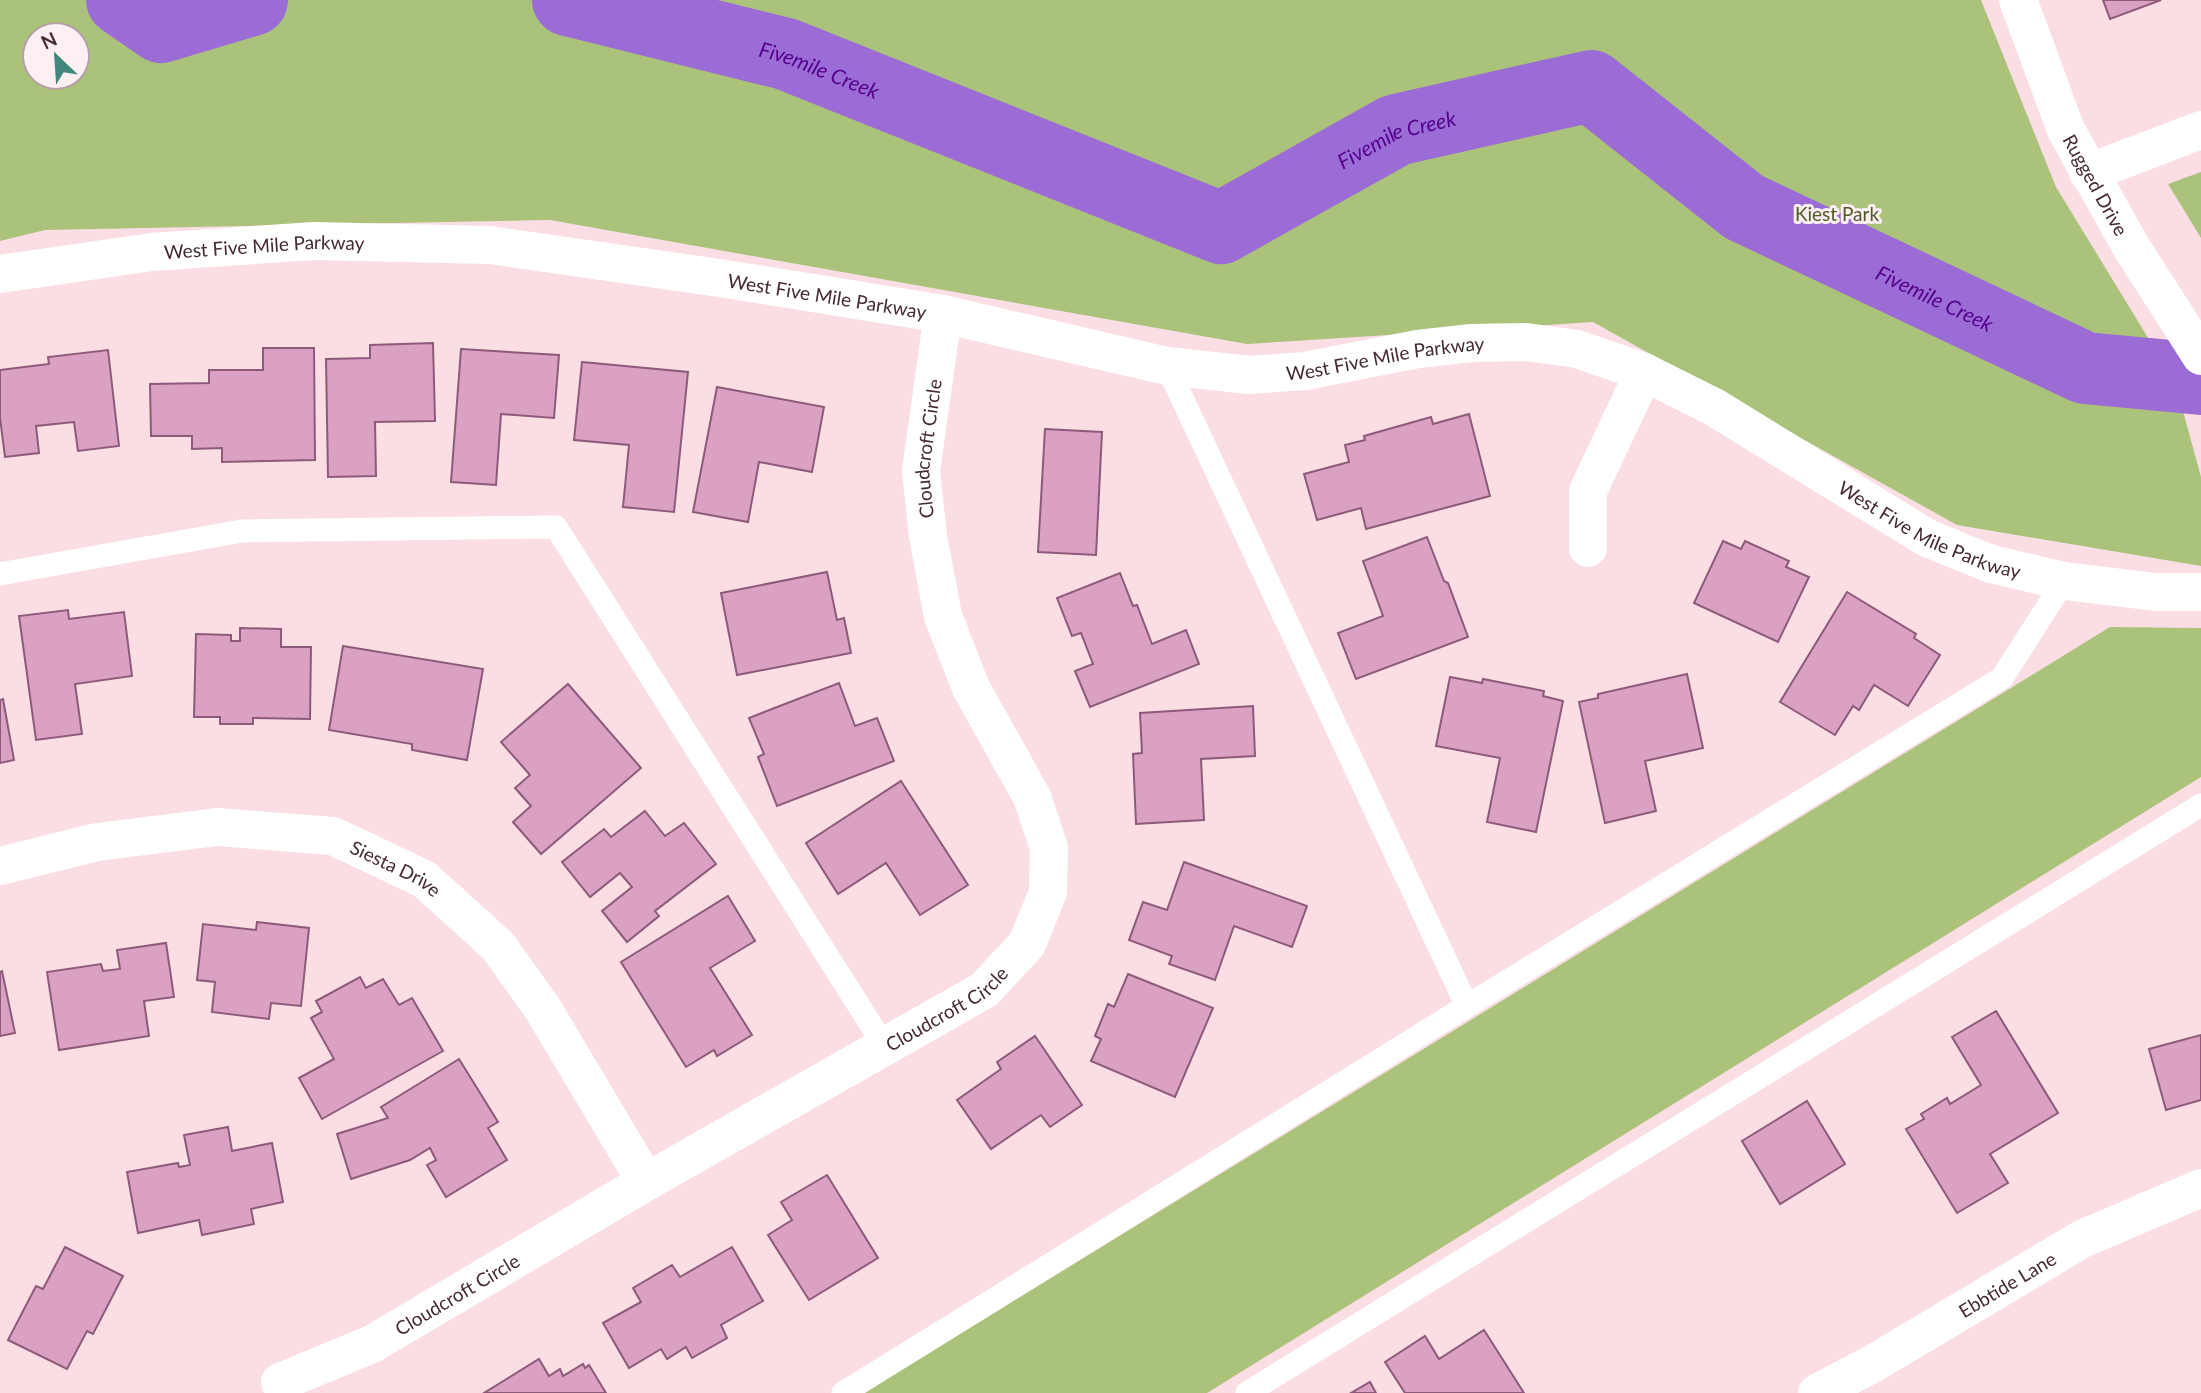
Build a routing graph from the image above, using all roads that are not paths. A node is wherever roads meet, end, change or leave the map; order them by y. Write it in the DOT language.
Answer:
graph roads {
  1 [pos="2018,0"];
  2 [pos="2201,130"];
  3 [pos="2088,173"];
  4 [pos="0,274"];
  5 [pos="943,314"];
  6 [pos="2201,356"];
  7 [pos="1167,366"];
  8 [pos="1644,372"];
  9 [pos="1588,548"];
  10 [pos="0,574"];
  11 [pos="2064,581"];
  12 [pos="2201,592"];
  13 [pos="2201,805"];
  14 [pos="0,866"];
  15 [pos="1467,1006"];
  16 [pos="885,1047"];
  17 [pos="646,1182"];
  18 [pos="2201,1188"];
  19 [pos="280,1382"];
  20 [pos="843,1393"];
  21 [pos="1247,1393"];
  22 [pos="1817,1393"];
  1 -- 3 [label="street, Rugged Drive"];
  2 -- 3 [label="street"];
  3 -- 6 [label="street, Rugged Drive"];
  4 -- 5 [label="street, West Five Mile Parkway"];
  5 -- 7 [label="street, West Five Mile Parkway"];
  5 -- 16 [label="street, Cloudcroft Circle"];
  7 -- 8 [label="street, West Five Mile Parkway"];
  7 -- 15 [label="lane"];
  8 -- 9 [label="street"];
  8 -- 11 [label="street, West Five Mile Parkway"];
  10 -- 16 [label="lane"];
  11 -- 12 [label="street, West Five Mile Parkway"];
  11 -- 15 [label="lane"];
  13 -- 21 [label="lane"];
  14 -- 17 [label="street, Siesta Drive"];
  15 -- 20 [label="lane"];
  16 -- 17 [label="street, Cloudcroft Circle"];
  17 -- 19 [label="street, Cloudcroft Circle"];
  18 -- 22 [label="street, Ebbtide Lane"];
}
